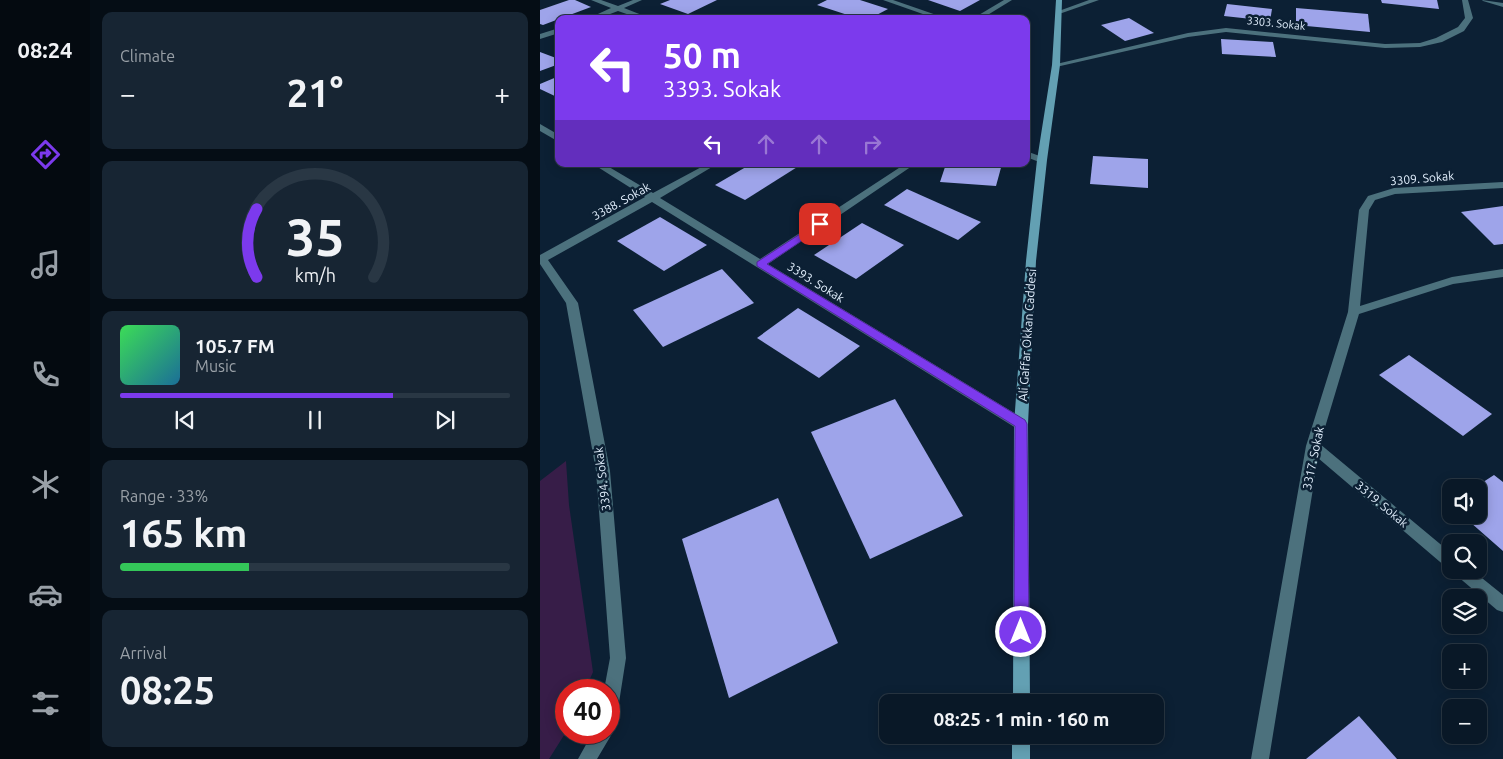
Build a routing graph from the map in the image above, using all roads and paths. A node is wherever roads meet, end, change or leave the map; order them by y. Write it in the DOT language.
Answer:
graph roads {
  1 [pos="594,0"];
  2 [pos="639,0"];
  3 [pos="886,0"];
  4 [pos="1009,0"];
  5 [pos="1096,0"];
  6 [pos="1465,0"];
  7 [pos="1484,0"];
  8 [pos="1060,6"];
  9 [pos="1503,6"];
  10 [pos="618,8"];
  11 [pos="600,15"];
  12 [pos="638,15"];
  13 [pos="933,15"];
  14 [pos="983,15"];
  15 [pos="555,32"];
  16 [pos="540,38"];
  17 [pos="1056,65"];
  18 [pos="543,129"];
  19 [pos="555,136"];
  20 [pos="1030,156"];
  21 [pos="1042,160"];
  22 [pos="603,167"];
  23 [pos="708,167"];
  24 [pos="906,167"];
  25 [pos="1503,184"];
  26 [pos="652,198"];
  27 [pos="541,259"];
  28 [pos="760,264"];
  29 [pos="1503,273"];
  30 [pos="1354,312"];
  31 [pos="1021,424"];
  32 [pos="1313,446"];
  33 [pos="1442,554"];
  34 [pos="1472,579"];
  35 [pos="1503,606"];
  36 [pos="614,679"];
  37 [pos="1021,694"];
  38 [pos="596,744"];
  39 [pos="1021,744"];
  40 [pos="587,759"];
  41 [pos="1021,759"];
  42 [pos="1260,759"];
  1 -- 10 [label="street"];
  2 -- 10 [label="street"];
  3 -- 13 [label="street"];
  4 -- 14 [label="street"];
  5 -- 8 [label="street"];
  6 -- 17 [label="street, 3303. Sokak"];
  7 -- 9 [label="street"];
  8 -- 17 [label="street, Ali Gaffar Okkan Caddesi"];
  10 -- 11 [label="street"];
  10 -- 12 [label="street"];
  15 -- 16 [label="street"];
  17 -- 21 [label="street, Ali Gaffar Okkan Caddesi"];
  18 -- 19 [label="street"];
  20 -- 21 [label="street"];
  21 -- 31 [label="street, Ali Gaffar Okkan Caddesi"];
  22 -- 26 [label="street, 3393. Sokak"];
  23 -- 26 [label="street, 3388. Sokak"];
  24 -- 28 [label="street"];
  25 -- 30 [label="street, 3309. Sokak"];
  26 -- 27 [label="street, 3388. Sokak"];
  26 -- 28 [label="street, 3393. Sokak"];
  27 -- 36 [label="street, 3394. Sokak"];
  28 -- 31 [label="street, 3393. Sokak"];
  29 -- 30 [label="street"];
  30 -- 32 [label="street, 3317. Sokak"];
  31 -- 37 [label="street, Ali Gaffar Okkan Caddesi"];
  32 -- 33 [label="street, 3319. Sokak"];
  32 -- 42 [label="street, 3317. Sokak"];
  34 -- 35 [label="street"];
  38 -- 40 [label="street"];
  39 -- 41 [label="street"];
}
